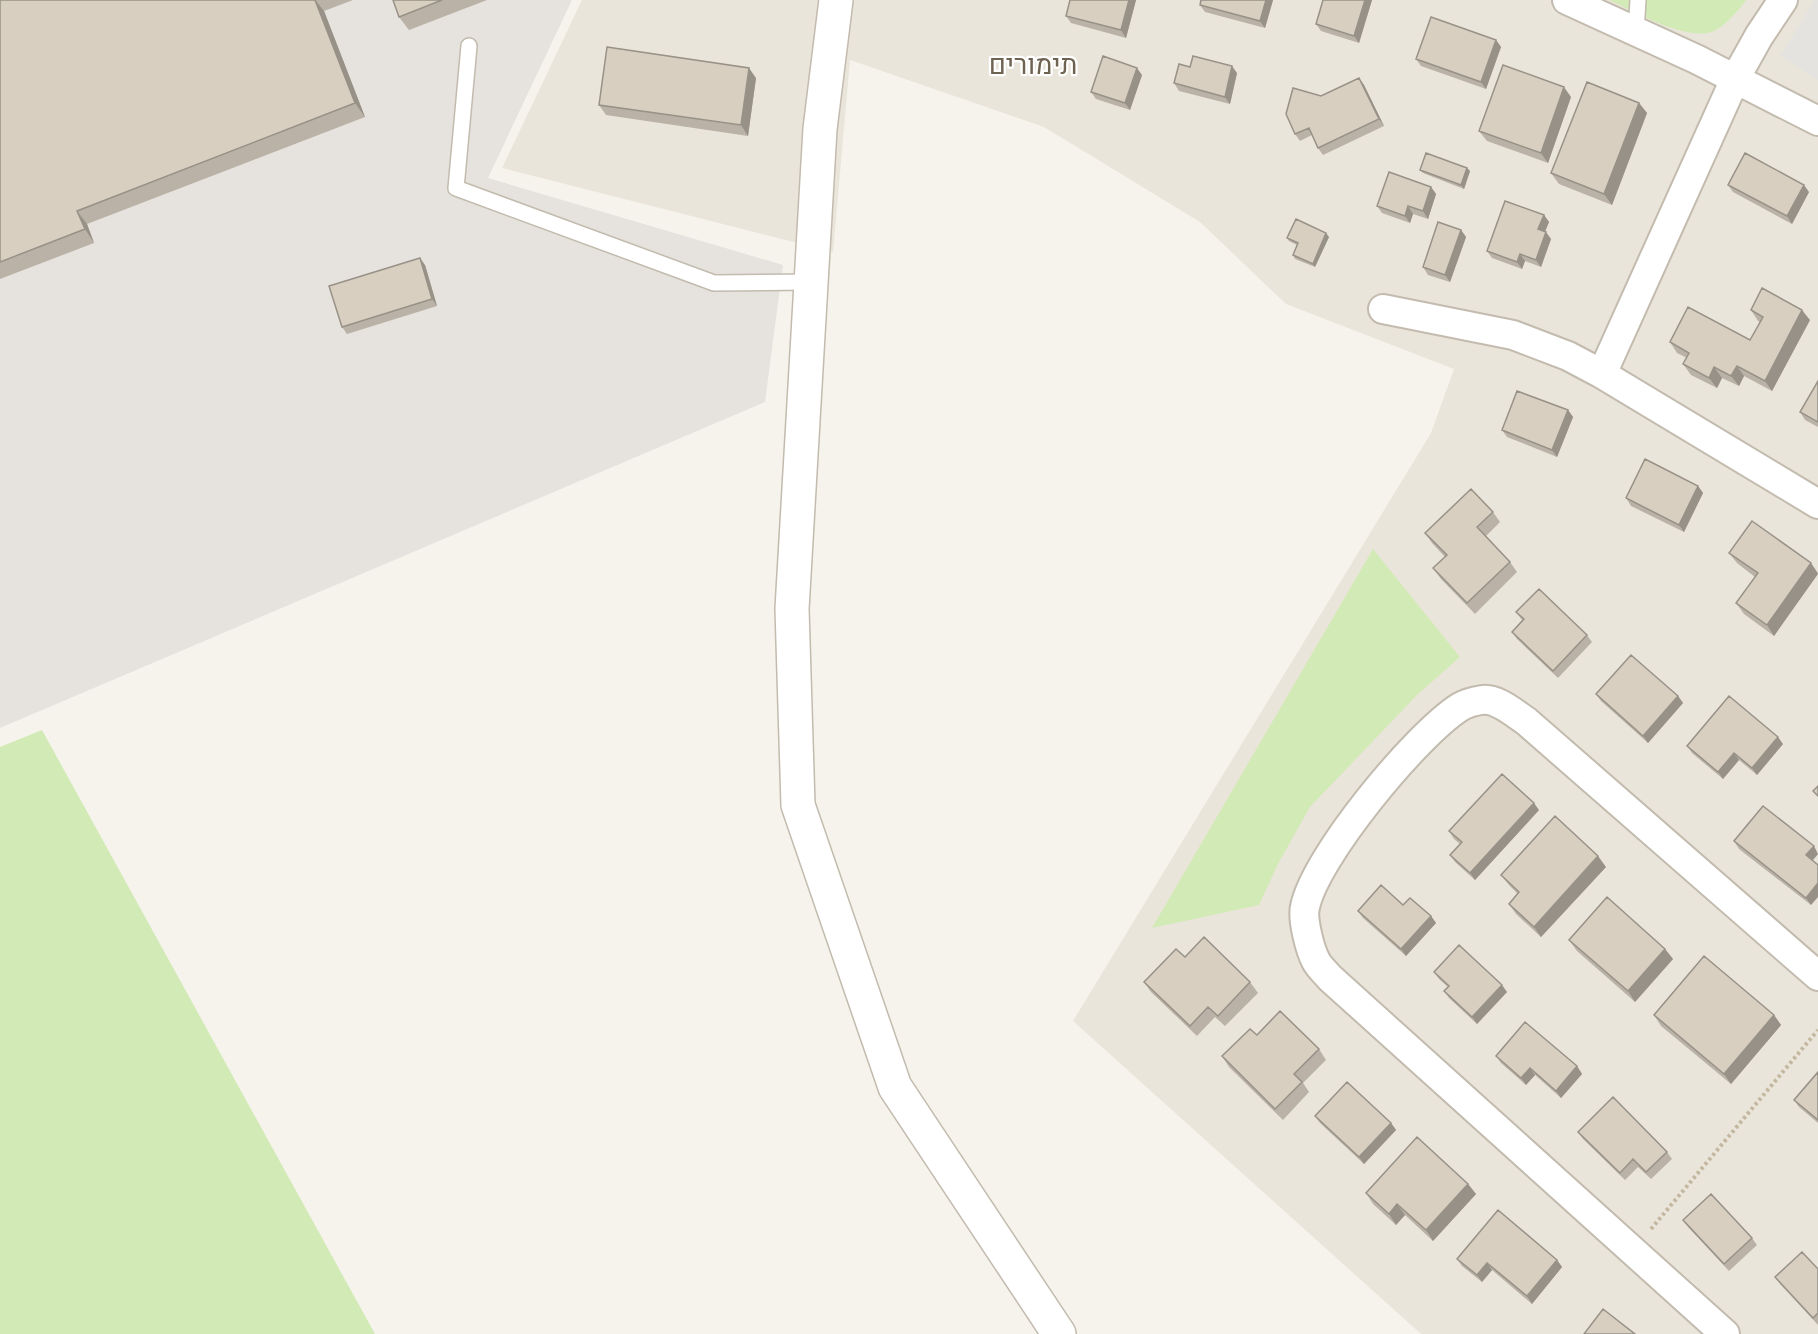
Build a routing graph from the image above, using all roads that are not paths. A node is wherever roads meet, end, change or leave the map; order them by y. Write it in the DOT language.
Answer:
graph roads {
  1 [pos="836,0"];
  2 [pos="1567,0"];
  3 [pos="1638,0"];
  4 [pos="1783,0"];
  5 [pos="1636,32"];
  6 [pos="469,46"];
  7 [pos="1735,78"];
  8 [pos="1818,121"];
  9 [pos="812,282"];
  10 [pos="1383,309"];
  11 [pos="1602,374"];
  12 [pos="1818,504"];
  13 [pos="1818,976"];
  14 [pos="1059,1334"];
  15 [pos="1725,1334"];
  1 -- 9 [label="street"];
  2 -- 5 [label="street"];
  3 -- 5 [label="lane"];
  4 -- 7 [label="street"];
  5 -- 7 [label="street"];
  6 -- 9 [label="lane"];
  7 -- 8 [label="street"];
  7 -- 11 [label="street"];
  9 -- 14 [label="street"];
  10 -- 11 [label="street"];
  11 -- 12 [label="street"];
  13 -- 15 [label="street"];
}
